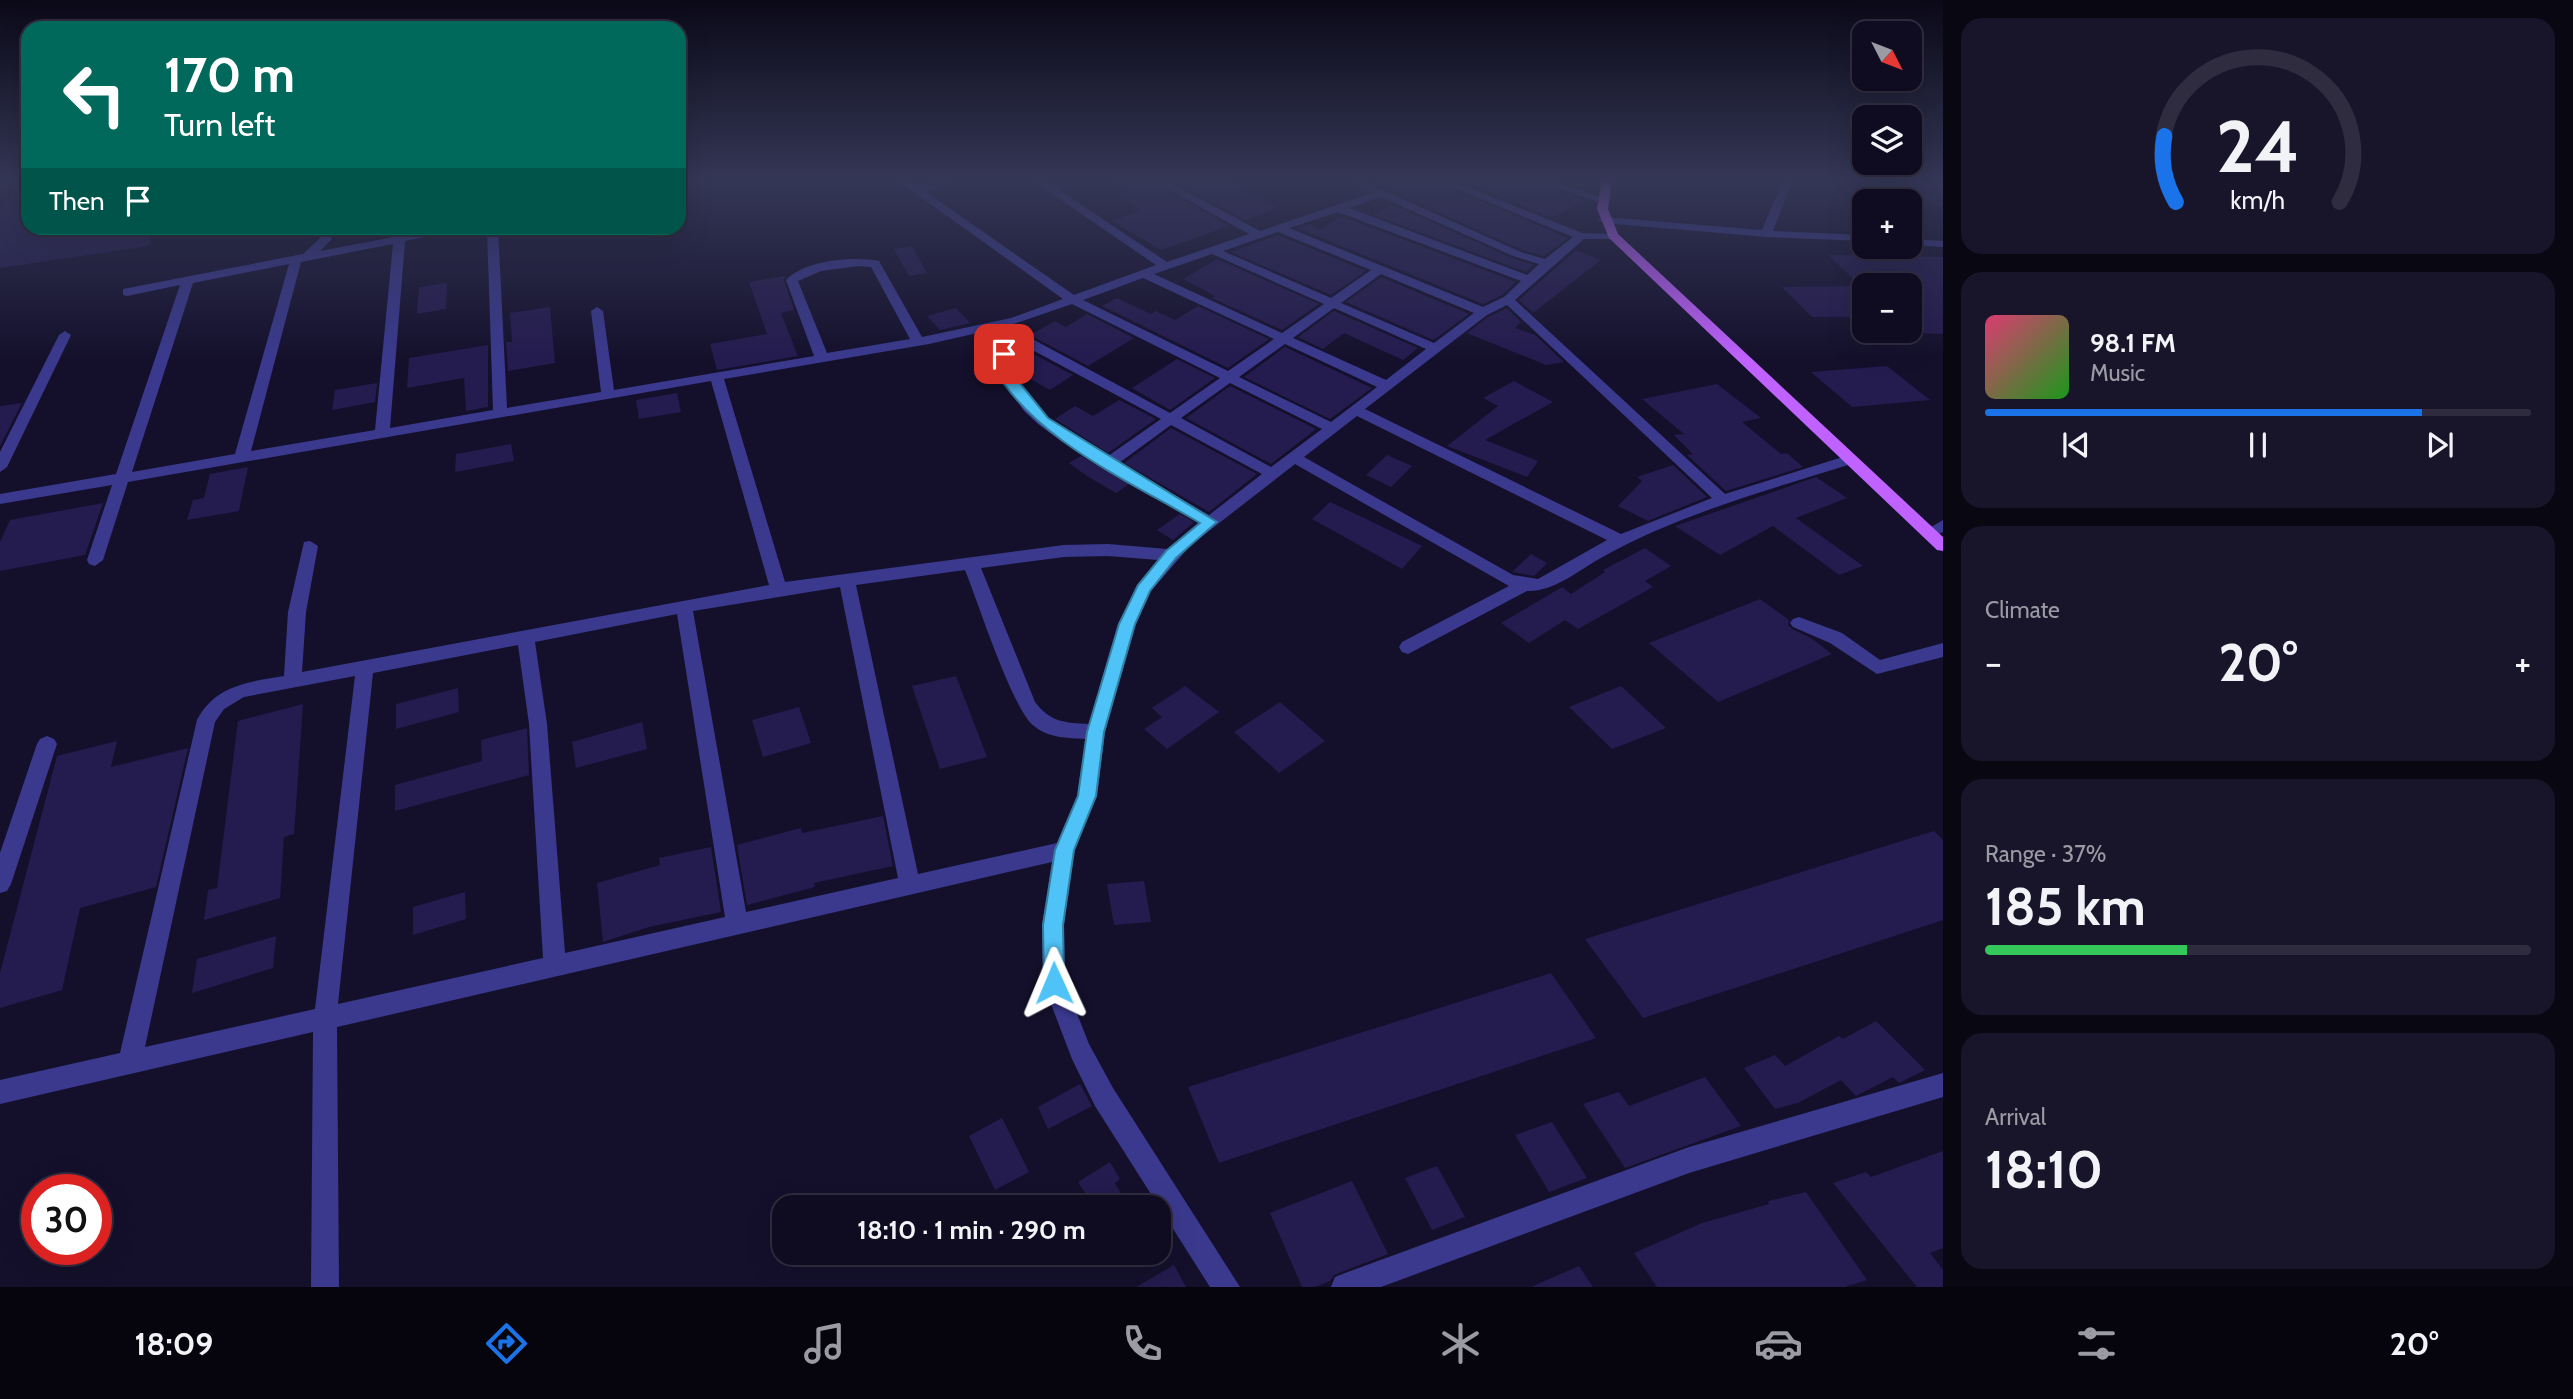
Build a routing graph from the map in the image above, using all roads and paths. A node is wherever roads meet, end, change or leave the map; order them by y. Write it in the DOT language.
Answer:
graph roads {
  1 [pos="325,240"];
  2 [pos="394,240"];
  3 [pos="399,240"];
  4 [pos="493,240"];
  5 [pos="987,240"];
  6 [pos="1126,240"];
  7 [pos="1241,240"];
  8 [pos="1307,240"];
  9 [pos="1423,240"];
  10 [pos="1485,240"];
  11 [pos="1576,240"];
  12 [pos="1617,240"];
  13 [pos="1922,243"];
  14 [pos="1943,244"];
  15 [pos="1212,250"];
  16 [pos="302,258"];
  17 [pos="1547,263"];
  18 [pos="1165,266"];
  19 [pos="1380,270"];
  20 [pos="1142,273"];
  21 [pos="188,280"];
  22 [pos="1530,280"];
  23 [pos="127,292"];
  24 [pos="1072,299"];
  25 [pos="1508,300"];
  26 [pos="1333,303"];
  27 [pos="597,311"];
  28 [pos="1483,312"];
  29 [pos="996,325"];
  30 [pos="65,335"];
  31 [pos="1022,339"];
  32 [pos="1282,340"];
  33 [pos="918,342"];
  34 [pos="1436,349"];
  35 [pos="822,358"];
  36 [pos="716,376"];
  37 [pos="1230,377"];
  38 [pos="1387,386"];
  39 [pos="608,394"];
  40 [pos="1356,410"];
  41 [pos="500,413"];
  42 [pos="1170,419"];
  43 [pos="1332,428"];
  44 [pos="383,433"];
  45 [pos="242,457"];
  46 [pos="1294,457"];
  47 [pos="1849,460"];
  48 [pos="1110,463"];
  49 [pos="0,467"];
  50 [pos="1273,474"];
  51 [pos="121,478"];
  52 [pos="0,499"];
  53 [pos="1723,500"];
  54 [pos="1210,522"];
  55 [pos="1936,529"];
  56 [pos="1620,540"];
  57 [pos="310,546"];
  58 [pos="1943,546"];
  59 [pos="1171,555"];
  60 [pos="94,560"];
  61 [pos="971,563"];
  62 [pos="847,580"];
  63 [pos="1523,586"];
  64 [pos="779,589"];
  65 [pos="684,607"];
  66 [pos="1799,623"];
  67 [pos="525,636"];
  68 [pos="1408,648"];
  69 [pos="1943,650"];
  70 [pos="365,666"];
  71 [pos="293,680"];
  72 [pos="1096,732"];
  73 [pos="47,744"];
  74 [pos="1064,850"];
  75 [pos="0,884"];
  76 [pos="910,886"];
  77 [pos="737,925"];
  78 [pos="555,966"];
  79 [pos="325,1019"];
  80 [pos="130,1062"];
  81 [pos="1943,1085"];
  82 [pos="0,1092"];
  83 [pos="325,1287"];
  84 [pos="1226,1287"];
  85 [pos="1345,1287"];
  1 -- 16 [label="street"];
  2 -- 16 [label="street"];
  3 -- 44 [label="street"];
  4 -- 41 [label="street"];
  5 -- 24 [label="street"];
  6 -- 18 [label="street"];
  7 -- 15 [label="street"];
  8 -- 19 [label="street"];
  9 -- 22 [label="street"];
  10 -- 17 [label="street"];
  11 -- 17 [label="street"];
  12 -- 47 [label="main road"];
  13 -- 14 [label="street"];
  15 -- 18 [label="street"];
  15 -- 26 [label="street"];
  16 -- 21 [label="street"];
  16 -- 45 [label="street"];
  17 -- 22 [label="street"];
  18 -- 20 [label="street"];
  19 -- 26 [label="street"];
  19 -- 28 [label="street"];
  20 -- 24 [label="street"];
  20 -- 32 [label="street"];
  21 -- 23 [label="street"];
  21 -- 51 [label="street"];
  22 -- 25 [label="street"];
  24 -- 29 [label="street"];
  24 -- 37 [label="street"];
  25 -- 28 [label="street"];
  25 -- 53 [label="street"];
  26 -- 32 [label="street"];
  26 -- 34 [label="street"];
  27 -- 39 [label="street"];
  28 -- 34 [label="street"];
  29 -- 31 [label="street"];
  29 -- 33 [label="street"];
  30 -- 49 [label="street"];
  31 -- 42 [label="street"];
  31 -- 48 [label="street"];
  32 -- 37 [label="street"];
  32 -- 38 [label="street"];
  33 -- 35 [label="street"];
  33 -- 35 [label="street"];
  34 -- 38 [label="street"];
  35 -- 36 [label="street"];
  36 -- 39 [label="street"];
  36 -- 64 [label="street"];
  37 -- 42 [label="street"];
  37 -- 43 [label="street"];
  38 -- 40 [label="street"];
  39 -- 41 [label="street"];
  40 -- 43 [label="street"];
  40 -- 56 [label="street"];
  41 -- 44 [label="street"];
  42 -- 48 [label="street"];
  42 -- 50 [label="street"];
  43 -- 46 [label="street"];
  44 -- 45 [label="street"];
  45 -- 51 [label="street"];
  46 -- 50 [label="street"];
  46 -- 63 [label="street"];
  47 -- 53 [label="street"];
  47 -- 55 [label="main road"];
  48 -- 54 [label="street"];
  50 -- 54 [label="street"];
  51 -- 52 [label="street"];
  51 -- 60 [label="street"];
  53 -- 56 [label="street"];
  54 -- 59 [label="street"];
  55 -- 58 [label="main road"];
  56 -- 63 [label="street"];
  57 -- 71 [label="street"];
  59 -- 61 [label="street"];
  59 -- 72 [label="street"];
  61 -- 62 [label="street"];
  61 -- 72 [label="street"];
  62 -- 64 [label="street"];
  62 -- 76 [label="street"];
  63 -- 68 [label="street"];
  64 -- 65 [label="street"];
  65 -- 67 [label="street"];
  65 -- 77 [label="street"];
  66 -- 69 [label="street"];
  67 -- 70 [label="street"];
  67 -- 78 [label="street"];
  70 -- 71 [label="street"];
  70 -- 79 [label="street"];
  71 -- 80 [label="street"];
  72 -- 74 [label="street"];
  73 -- 75 [label="street"];
  74 -- 76 [label="street"];
  74 -- 84 [label="street"];
  76 -- 77 [label="street"];
  77 -- 78 [label="street"];
  78 -- 79 [label="street"];
  79 -- 80 [label="street"];
  79 -- 83 [label="street"];
  80 -- 82 [label="street"];
  81 -- 85 [label="street"];
}
